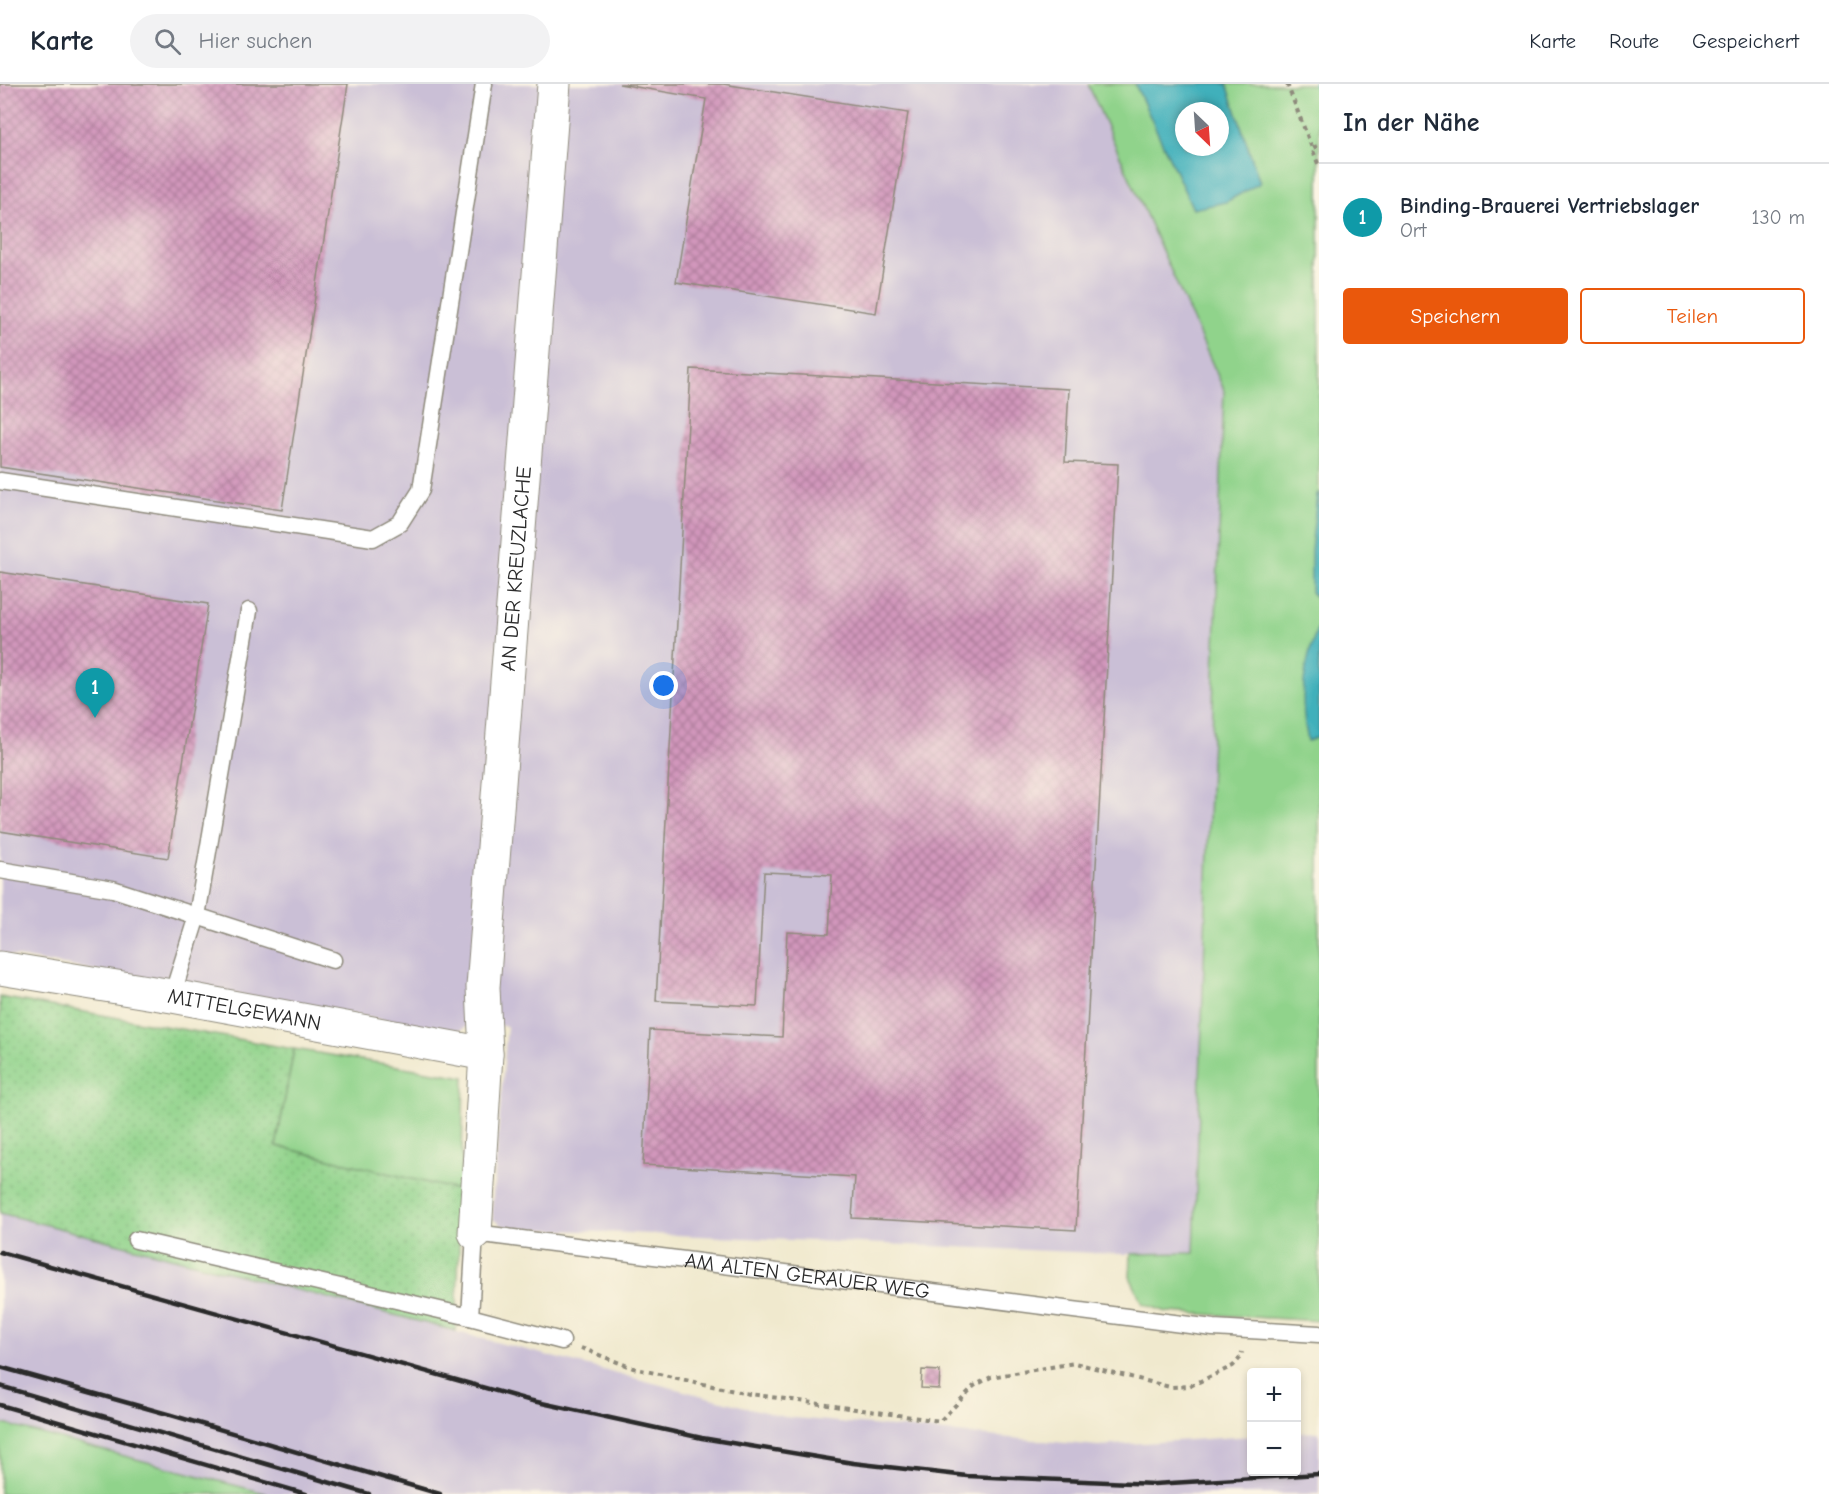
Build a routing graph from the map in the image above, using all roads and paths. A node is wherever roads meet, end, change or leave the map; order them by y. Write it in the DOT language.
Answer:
graph roads {
  1 [pos="484,84"];
  2 [pos="554,84"];
  3 [pos="1287,84"];
  4 [pos="1319,145"];
  5 [pos="1313,148"];
  6 [pos="1319,166"];
  7 [pos="0,481"];
  8 [pos="249,611"];
  9 [pos="0,870"];
  10 [pos="197,916"];
  11 [pos="333,960"];
  12 [pos="0,968"];
  13 [pos="172,996"];
  14 [pos="486,1054"];
  15 [pos="475,1233"];
  16 [pos="136,1240"];
  17 [pos="470,1317"];
  18 [pos="1246,1330"];
  19 [pos="1319,1334"];
  20 [pos="562,1341"];
  1 -- 7 [label="lane"];
  2 -- 14 [label="street, AN DER KREUZLACHE"];
  3 -- 5 [label="path"];
  4 -- 5 [label="path"];
  5 -- 6 [label="path"];
  8 -- 10 [label="lane"];
  9 -- 10 [label="lane"];
  10 -- 11 [label="lane"];
  10 -- 13 [label="lane"];
  12 -- 13 [label="street, MITTELGEWANN"];
  13 -- 14 [label="street, MITTELGEWANN"];
  14 -- 15 [label="street"];
  15 -- 17 [label="lane"];
  15 -- 18 [label="lane, AM ALTEN GERAUER WEG"];
  16 -- 17 [label="lane"];
  17 -- 20 [label="lane"];
  18 -- 19 [label="lane, AM ALTEN GERAUER WEG"];
  18 -- 20 [label="path"];
}
